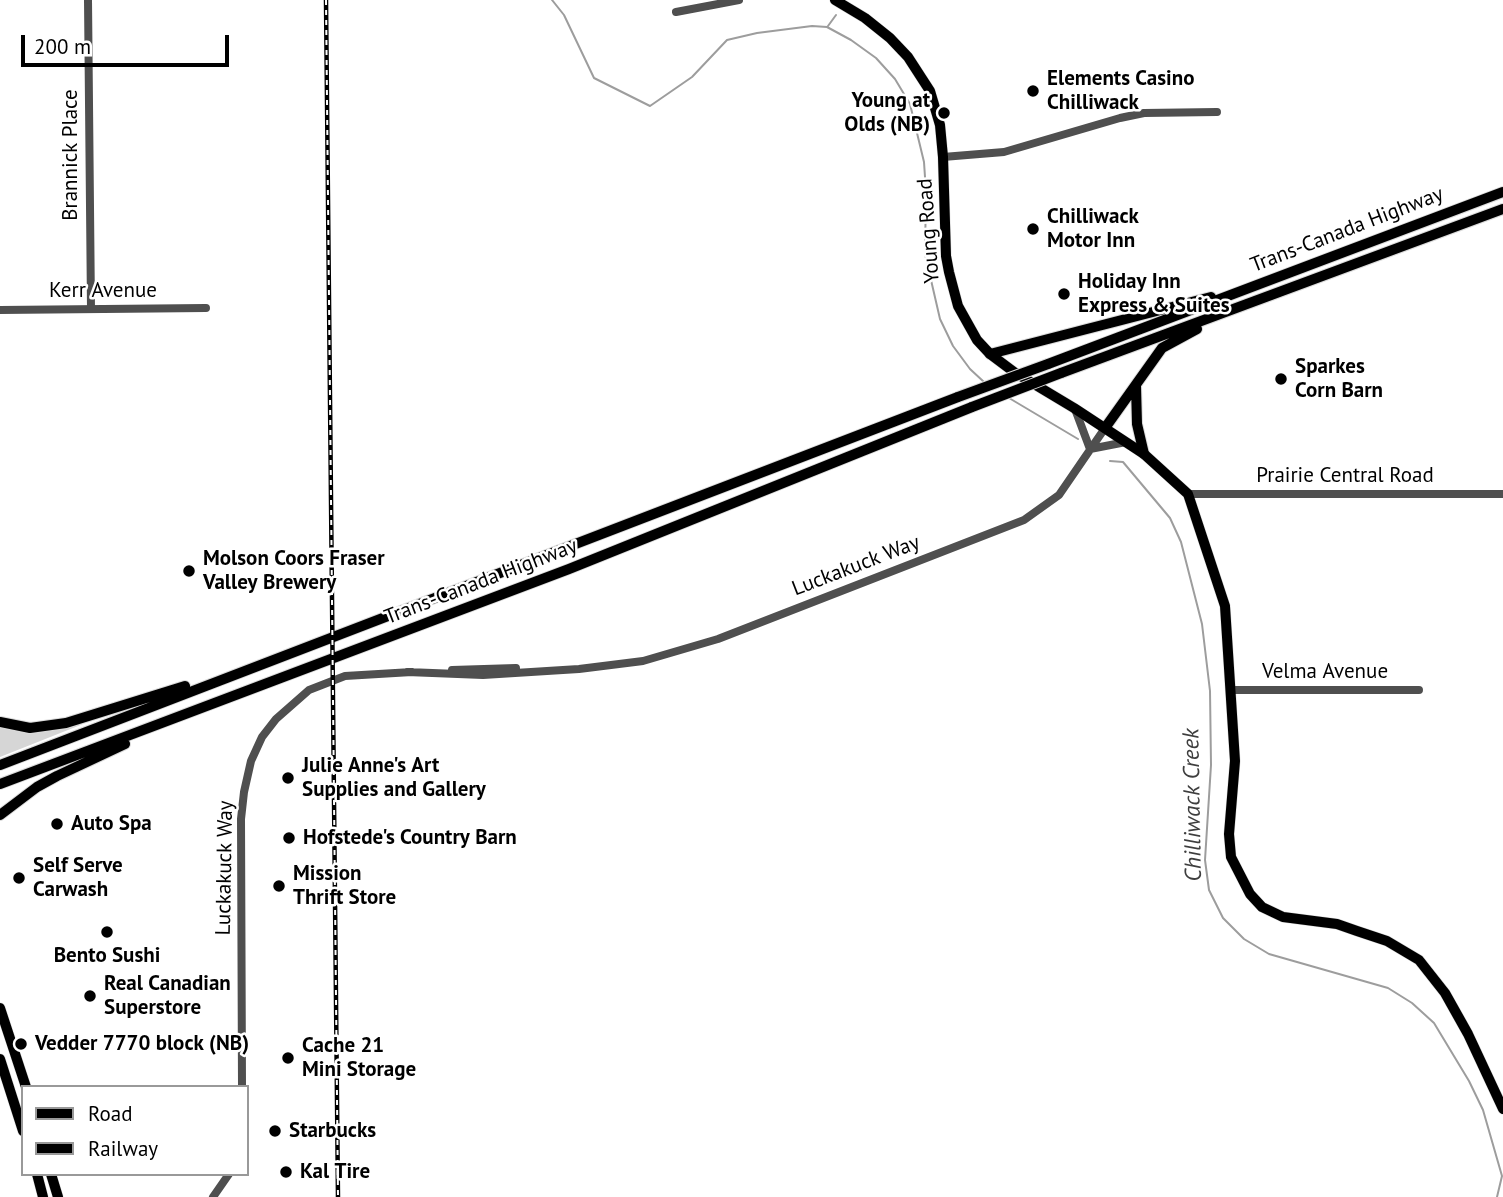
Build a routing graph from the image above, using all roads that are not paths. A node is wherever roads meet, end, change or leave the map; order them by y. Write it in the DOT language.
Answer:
graph roads {
  1 [pos="88,0"];
  2 [pos="739,0"];
  3 [pos="835,0"];
  4 [pos="676,12"];
  5 [pos="1217,112"];
  6 [pos="943,157"];
  7 [pos="1503,192"];
  8 [pos="1503,209"];
  9 [pos="1310,265"];
  10 [pos="1315,280"];
  11 [pos="206,308"];
  12 [pos="91,309"];
  13 [pos="0,310"];
  14 [pos="990,354"];
  15 [pos="1136,386"];
  16 [pos="1074,408"];
  17 [pos="1105,428"];
  18 [pos="1126,442"];
  19 [pos="1090,449"];
  20 [pos="1144,454"];
  21 [pos="1188,494"];
  22 [pos="1503,494"];
  23 [pos="314,643"];
  24 [pos="1232,690"];
  25 [pos="1419,690"];
  26 [pos="228,698"];
  27 [pos="0,722"];
  28 [pos="0,765"];
  29 [pos="0,784"];
  30 [pos="0,817"];
  31 [pos="0,1008"];
  32 [pos="0,1059"];
  33 [pos="25,1085"];
  34 [pos="242,1085"];
  35 [pos="1503,1109"];
  36 [pos="21,1124"];
  37 [pos="38,1176"];
  38 [pos="52,1176"];
  39 [pos="228,1176"];
  40 [pos="43,1197"];
  41 [pos="58,1197"];
  42 [pos="213,1197"];
  1 -- 12 [label="street, Brannick Place"];
  2 -- 4 [label="street"];
  3 -- 6 [label="main road, Young Road"];
  5 -- 6 [label="street"];
  6 -- 14 [label="main road, Young Road"];
  7 -- 9 [label="highway, Trans-Canada Highway"];
  8 -- 10 [label="highway, Trans-Canada Highway"];
  9 -- 14 [label="highway"];
  9 -- 23 [label="highway, Trans-Canada Highway, bridge"];
  10 -- 15 [label="highway"];
  10 -- 26 [label="highway, Trans-Canada Highway, bridge"];
  11 -- 12 [label="street, Kerr Avenue"];
  12 -- 13 [label="street, Kerr Avenue"];
  14 -- 16 [label="main road, Young Road"];
  15 -- 17 [label="highway"];
  15 -- 20 [label="highway"];
  16 -- 17 [label="main road, Young Road"];
  16 -- 19 [label="street"];
  17 -- 18 [label="main road, Young Road"];
  17 -- 19 [label="street, Luckakuck Way"];
  18 -- 19 [label="street"];
  18 -- 20 [label="main road, Young Road"];
  19 -- 34 [label="street, Luckakuck Way"];
  20 -- 21 [label="main road, Young Road"];
  21 -- 22 [label="street, Prairie Central Road"];
  21 -- 24 [label="main road"];
  23 -- 27 [label="highway"];
  23 -- 28 [label="highway, Trans-Canada Highway"];
  24 -- 25 [label="street, Velma Avenue"];
  24 -- 35 [label="main road"];
  26 -- 29 [label="highway, Trans-Canada Highway"];
  26 -- 30 [label="highway"];
  31 -- 33 [label="main road"];
  32 -- 36 [label="main road"];
  37 -- 40 [label="main road"];
  38 -- 41 [label="main road"];
  39 -- 42 [label="street"];
}
